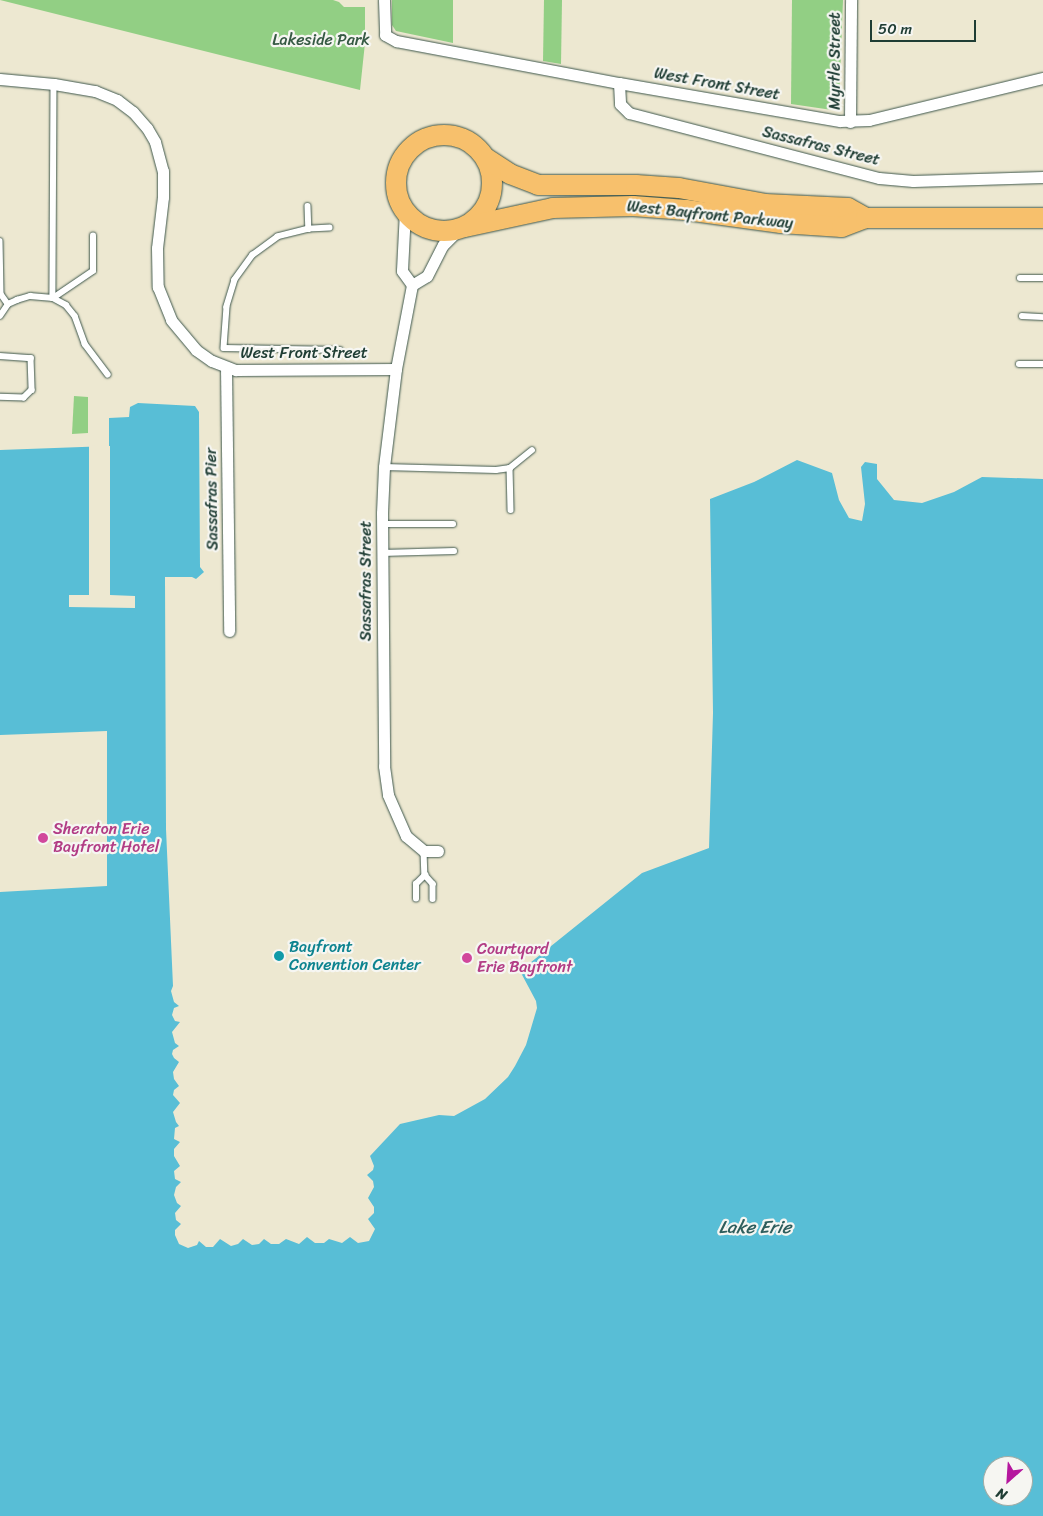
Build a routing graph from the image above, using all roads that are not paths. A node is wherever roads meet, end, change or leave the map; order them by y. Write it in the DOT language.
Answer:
graph roads {
  1 [pos="384,0"];
  2 [pos="851,0"];
  3 [pos="1043,78"];
  4 [pos="0,79"];
  5 [pos="619,83"];
  6 [pos="54,84"];
  7 [pos="850,122"];
  8 [pos="487,159"];
  9 [pos="1043,177"];
  10 [pos="308,206"];
  11 [pos="405,211"];
  12 [pos="866,218"];
  13 [pos="1043,218"];
  14 [pos="330,228"];
  15 [pos="462,228"];
  16 [pos="309,229"];
  17 [pos="93,236"];
  18 [pos="0,241"];
  19 [pos="1020,278"];
  20 [pos="1043,278"];
  21 [pos="412,285"];
  22 [pos="53,298"];
  23 [pos="8,304"];
  24 [pos="0,316"];
  25 [pos="1022,316"];
  26 [pos="1043,317"];
  27 [pos="340,350"];
  28 [pos="0,356"];
  29 [pos="1020,364"];
  30 [pos="1043,364"];
  31 [pos="226,368"];
  32 [pos="396,369"];
  33 [pos="108,374"];
  34 [pos="0,397"];
  35 [pos="532,450"];
  36 [pos="384,467"];
  37 [pos="510,468"];
  38 [pos="511,510"];
  39 [pos="382,524"];
  40 [pos="453,524"];
  41 [pos="454,551"];
  42 [pos="382,553"];
  43 [pos="229,631"];
  44 [pos="424,851"];
  45 [pos="438,851"];
  46 [pos="425,875"];
  47 [pos="416,899"];
  48 [pos="433,899"];
  1 -- 5 [label="street, West Front Street"];
  2 -- 7 [label="street, Myrtle Street"];
  3 -- 7 [label="street, West Front Street"];
  4 -- 6 [label="street, West Front Street"];
  5 -- 7 [label="street, West Front Street"];
  5 -- 9 [label="street, Sassafras Street"];
  6 -- 22 [label="lane"];
  6 -- 31 [label="street, West Front Street"];
  8 -- 11 [label="highway"];
  8 -- 12 [label="highway, West Bayfront Parkway"];
  8 -- 15 [label="highway"];
  10 -- 16 [label="lane"];
  11 -- 15 [label="highway"];
  11 -- 21 [label="street"];
  12 -- 13 [label="highway, West Bayfront Parkway"];
  12 -- 15 [label="highway, West Bayfront Parkway"];
  14 -- 16 [label="lane"];
  15 -- 21 [label="street"];
  16 -- 27 [label="lane"];
  17 -- 22 [label="lane"];
  18 -- 23 [label="lane"];
  19 -- 20 [label="lane"];
  21 -- 32 [label="street, Sassafras Street"];
  22 -- 23 [label="lane"];
  22 -- 33 [label="lane"];
  23 -- 24 [label="lane"];
  25 -- 26 [label="lane"];
  28 -- 34 [label="lane"];
  29 -- 30 [label="lane"];
  31 -- 32 [label="street, West Front Street"];
  31 -- 43 [label="street, Sassafras Pier"];
  32 -- 36 [label="street, Sassafras Street"];
  35 -- 37 [label="lane"];
  36 -- 37 [label="lane"];
  36 -- 39 [label="street, Sassafras Street"];
  37 -- 38 [label="lane"];
  39 -- 40 [label="lane"];
  39 -- 42 [label="street, Sassafras Street"];
  41 -- 42 [label="lane"];
  42 -- 44 [label="street, Sassafras Street"];
  44 -- 45 [label="street"];
  44 -- 46 [label="lane"];
  46 -- 47 [label="lane"];
  46 -- 48 [label="lane"];
}
